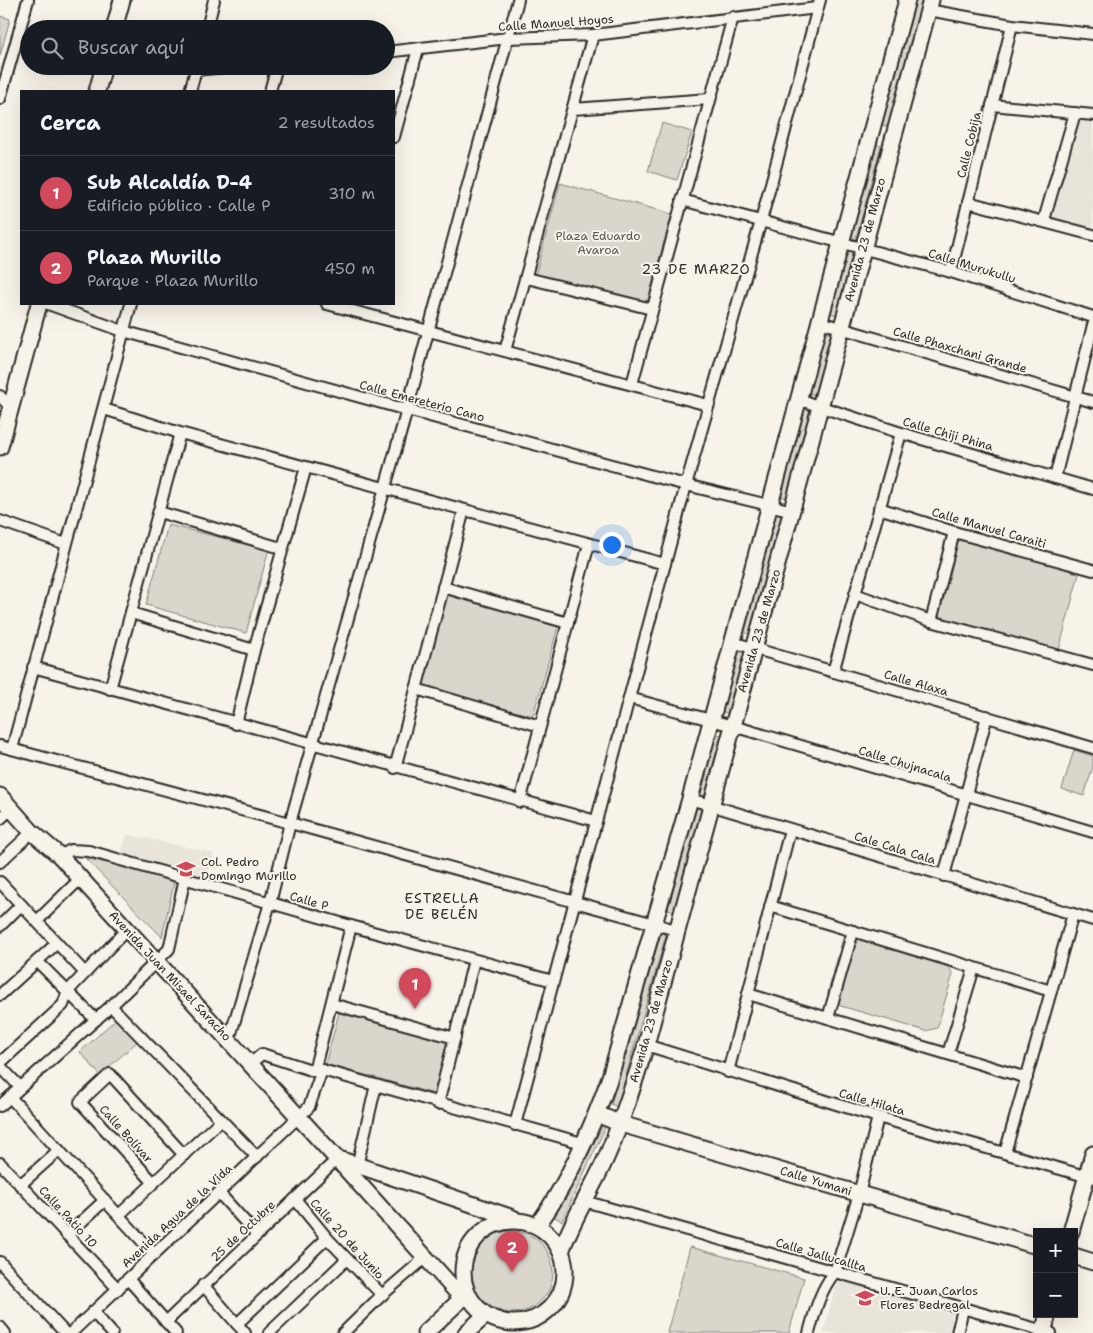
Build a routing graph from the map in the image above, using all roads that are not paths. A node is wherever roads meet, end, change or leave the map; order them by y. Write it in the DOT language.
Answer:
graph roads {
  1 [pos="28,0"];
  2 [pos="122,0"];
  3 [pos="214,0"];
  4 [pos="518,0"];
  5 [pos="907,0"];
  6 [pos="818,4"];
  7 [pos="930,5"];
  8 [pos="733,17"];
  9 [pos="22,20"];
  10 [pos="116,20"];
  11 [pos="209,20"];
  12 [pos="1012,25"];
  13 [pos="20,28"];
  14 [pos="1093,34"];
  15 [pos="593,35"];
  16 [pos="508,38"];
  17 [pos="418,49"];
  18 [pos="395,51"];
  19 [pos="101,75"];
  20 [pos="195,75"];
  21 [pos="274,75"];
  22 [pos="97,90"];
  23 [pos="190,90"];
  24 [pos="270,90"];
  25 [pos="0,99"];
  26 [pos="710,99"];
  27 [pos="992,105"];
  28 [pos="573,109"];
  29 [pos="1075,113"];
  30 [pos="1093,115"];
  31 [pos="395,129"];
  32 [pos="871,133"];
  33 [pos="892,140"];
  34 [pos="682,200"];
  35 [pos="968,202"];
  36 [pos="1044,220"];
  37 [pos="761,221"];
  38 [pos="1093,235"];
  39 [pos="842,244"];
  40 [pos="862,249"];
  41 [pos="951,272"];
  42 [pos="527,278"];
  43 [pos="39,305"];
  44 [pos="51,305"];
  45 [pos="132,305"];
  46 [pos="347,306"];
  47 [pos="652,309"];
  48 [pos="1093,317"];
  49 [pos="820,322"];
  50 [pos="1093,326"];
  51 [pos="841,328"];
  52 [pos="123,331"];
  53 [pos="428,331"];
  54 [pos="504,351"];
  55 [pos="632,384"];
  56 [pos="0,396"];
  57 [pos="1075,397"];
  58 [pos="798,399"];
  59 [pos="1093,402"];
  60 [pos="708,404"];
  61 [pos="820,405"];
  62 [pos="11,408"];
  63 [pos="104,408"];
  64 [pos="407,410"];
  65 [pos="180,433"];
  66 [pos="901,433"];
  67 [pos="0,447"];
  68 [pos="306,467"];
  69 [pos="1055,478"];
  70 [pos="686,485"];
  71 [pos="385,489"];
  72 [pos="1093,489"];
  73 [pos="768,506"];
  74 [pos="879,508"];
  75 [pos="464,510"];
  76 [pos="793,511"];
  77 [pos="159,512"];
  78 [pos="0,521"];
  79 [pos="954,532"];
  80 [pos="66,544"];
  81 [pos="589,544"];
  82 [pos="281,548"];
  83 [pos="666,564"];
  84 [pos="1093,570"];
  85 [pos="443,587"];
  86 [pos="855,594"];
  87 [pos="131,613"];
  88 [pos="931,621"];
  89 [pos="568,623"];
  90 [pos="732,642"];
  91 [pos="754,648"];
  92 [pos="254,650"];
  93 [pos="1093,665"];
  94 [pos="33,667"];
  95 [pos="833,672"];
  96 [pos="110,689"];
  97 [pos="416,689"];
  98 [pos="629,698"];
  99 [pos="987,716"];
  100 [pos="711,719"];
  101 [pos="236,724"];
  102 [pos="540,726"];
  103 [pos="733,726"];
  104 [pos="312,745"];
  105 [pos="0,746"];
  106 [pos="1093,748"];
  107 [pos="12,749"];
  108 [pos="395,768"];
  109 [pos="966,795"];
  110 [pos="0,796"];
  111 [pos="690,798"];
  112 [pos="520,802"];
  113 [pos="712,805"];
  114 [pos="6,814"];
  115 [pos="596,821"];
  116 [pos="290,823"];
  117 [pos="790,830"];
  118 [pos="32,832"];
  119 [pos="1093,832"];
  120 [pos="60,856"];
  121 [pos="0,862"];
  122 [pos="944,876"];
  123 [pos="186,878"];
  124 [pos="80,879"];
  125 [pos="0,882"];
  126 [pos="574,901"];
  127 [pos="270,903"];
  128 [pos="21,905"];
  129 [pos="770,906"];
  130 [pos="1073,914"];
  131 [pos="1093,920"];
  132 [pos="37,922"];
  133 [pos="653,925"];
  134 [pos="0,926"];
  135 [pos="351,926"];
  136 [pos="127,929"];
  137 [pos="676,930"];
  138 [pos="853,931"];
  139 [pos="57,943"];
  140 [pos="474,960"];
  141 [pos="37,961"];
  142 [pos="157,964"];
  143 [pos="974,968"];
  144 [pos="85,973"];
  145 [pos="553,981"];
  146 [pos="2,989"];
  147 [pos="68,991"];
  148 [pos="1051,991"];
  149 [pos="748,994"];
  150 [pos="332,1004"];
  151 [pos="111,1006"];
  152 [pos="828,1018"];
  153 [pos="96,1020"];
  154 [pos="455,1038"];
  155 [pos="229,1040"];
  156 [pos="646,1045"];
  157 [pos="948,1054"];
  158 [pos="250,1064"];
  159 [pos="0,1065"];
  160 [pos="318,1070"];
  161 [pos="728,1072"];
  162 [pos="1027,1078"];
  163 [pos="376,1085"];
  164 [pos="20,1087"];
  165 [pos="10,1097"];
  166 [pos="438,1104"];
  167 [pos="0,1106"];
  168 [pos="597,1114"];
  169 [pos="298,1116"];
  170 [pos="878,1117"];
  171 [pos="221,1120"];
  172 [pos="621,1124"];
  173 [pos="515,1125"];
  174 [pos="582,1143"];
  175 [pos="59,1150"];
  176 [pos="1005,1153"];
  177 [pos="1093,1154"];
  178 [pos="184,1155"];
  179 [pos="257,1157"];
  180 [pos="337,1158"];
  181 [pos="0,1163"];
  182 [pos="357,1166"];
  183 [pos="1090,1177"];
  184 [pos="153,1182"];
  185 [pos="20,1185"];
  186 [pos="219,1193"];
  187 [pos="859,1194"];
  188 [pos="295,1199"];
  189 [pos="105,1200"];
  190 [pos="584,1201"];
  191 [pos="119,1215"];
  192 [pos="521,1221"];
  193 [pos="537,1226"];
  194 [pos="1072,1228"];
  195 [pos="67,1235"];
  196 [pos="257,1235"];
  197 [pos="327,1238"];
  198 [pos="1033,1245"];
  199 [pos="561,1252"];
  200 [pos="154,1254"];
  201 [pos="1078,1257"];
  202 [pos="425,1258"];
  203 [pos="347,1259"];
  204 [pos="0,1262"];
  205 [pos="1093,1262"];
  206 [pos="835,1272"];
  207 [pos="128,1279"];
  208 [pos="203,1286"];
  209 [pos="118,1289"];
  210 [pos="382,1295"];
  211 [pos="465,1296"];
  212 [pos="963,1309"];
  213 [pos="93,1312"];
  214 [pos="1048,1318"];
  215 [pos="166,1322"];
  216 [pos="492,1322"];
  217 [pos="237,1324"];
  218 [pos="0,1327"];
  219 [pos="532,1327"];
  220 [pos="1046,1332"];
  221 [pos="5,1333"];
  222 [pos="64,1333"];
  223 [pos="71,1333"];
  224 [pos="112,1333"];
  225 [pos="176,1333"];
  226 [pos="245,1333"];
  227 [pos="269,1333"];
  228 [pos="343,1333"];
  229 [pos="425,1333"];
  230 [pos="466,1333"];
  231 [pos="809,1333"];
  232 [pos="957,1333"];
  1 -- 9 [label="street"];
  2 -- 10 [label="street"];
  3 -- 11 [label="street"];
  4 -- 16 [label="street"];
  5 -- 32 [label="street, Avenida 23 de Marzo"];
  6 -- 8 [label="street, Calle Manuel Hoyos"];
  6 -- 37 [label="street"];
  7 -- 12 [label="street"];
  7 -- 33 [label="street, Avenida 23 de Marzo"];
  8 -- 15 [label="street, Calle Manuel Hoyos"];
  8 -- 26 [label="street"];
  12 -- 14 [label="street"];
  12 -- 27 [label="street, Calle Cobija"];
  13 -- 25 [label="street"];
  15 -- 16 [label="street, Calle Manuel Hoyos"];
  15 -- 28 [label="street"];
  16 -- 17 [label="street, Calle Manuel Hoyos"];
  16 -- 53 [label="street"];
  17 -- 18 [label="street, Calle Manuel Hoyos"];
  17 -- 31 [label="street"];
  19 -- 22 [label="street"];
  20 -- 23 [label="street"];
  21 -- 24 [label="street"];
  26 -- 28 [label="street"];
  26 -- 34 [label="street"];
  27 -- 29 [label="street"];
  27 -- 35 [label="street, Calle Cobija"];
  28 -- 42 [label="street"];
  29 -- 30 [label="street"];
  29 -- 36 [label="street"];
  32 -- 33 [label="street"];
  32 -- 39 [label="street, Avenida 23 de Marzo"];
  33 -- 40 [label="street, Avenida 23 de Marzo"];
  34 -- 37 [label="street, Calle Murukullu"];
  34 -- 47 [label="street"];
  35 -- 36 [label="street"];
  35 -- 41 [label="street, Calle Cobija"];
  36 -- 38 [label="street"];
  37 -- 39 [label="street, Calle Murukullu"];
  37 -- 60 [label="street"];
  39 -- 40 [label="street, Calle Murukullu"];
  39 -- 49 [label="street, Avenida 23 de Marzo"];
  40 -- 41 [label="street, Calle Murukullu"];
  40 -- 51 [label="street, Avenida 23 de Marzo"];
  41 -- 48 [label="street, Calle Murukullu"];
  42 -- 47 [label="street"];
  42 -- 54 [label="street"];
  43 -- 62 [label="street"];
  44 -- 52 [label="street, Calle Emereterio Cano"];
  45 -- 52 [label="street"];
  46 -- 53 [label="street"];
  47 -- 55 [label="street"];
  49 -- 51 [label="street, Calle Phaxchani Grande"];
  49 -- 58 [label="street, Avenida 23 de Marzo"];
  50 -- 57 [label="street"];
  51 -- 57 [label="street, Calle Phaxchani Grande"];
  51 -- 61 [label="street, Avenida 23 de Marzo"];
  52 -- 63 [label="street"];
  52 -- 64 [label="street, Calle Emereterio Cano"];
  53 -- 54 [label="street"];
  53 -- 64 [label="street"];
  54 -- 55 [label="street"];
  55 -- 60 [label="street"];
  56 -- 62 [label="street"];
  57 -- 59 [label="street, Calle Phaxchani Grande"];
  57 -- 69 [label="street"];
  58 -- 61 [label="street, Calle Chiji Phina"];
  58 -- 73 [label="street, Avenida 23 de Marzo"];
  60 -- 70 [label="street"];
  61 -- 66 [label="street, Calle Chiji Phina"];
  61 -- 76 [label="street, Avenida 23 de Marzo"];
  62 -- 67 [label="street"];
  63 -- 65 [label="street"];
  63 -- 80 [label="street"];
  64 -- 70 [label="street, Calle Emereterio Cano"];
  64 -- 71 [label="street"];
  65 -- 68 [label="street"];
  65 -- 77 [label="street"];
  66 -- 69 [label="street, Calle Chiji Phina"];
  66 -- 74 [label="street"];
  68 -- 71 [label="street"];
  68 -- 82 [label="street"];
  69 -- 72 [label="street, Calle Chiji Phina"];
  70 -- 73 [label="street, Calle Emereterio Cano"];
  70 -- 83 [label="street"];
  71 -- 75 [label="street"];
  71 -- 104 [label="street"];
  73 -- 76 [label="street, Calle Emereterio Cano"];
  73 -- 90 [label="street, Avenida 23 de Marzo"];
  74 -- 79 [label="street, Calle Manuel Caraiti"];
  74 -- 86 [label="street"];
  75 -- 81 [label="street"];
  75 -- 85 [label="street"];
  76 -- 91 [label="street, Avenida 23 de Marzo"];
  77 -- 82 [label="street"];
  77 -- 87 [label="street"];
  78 -- 80 [label="street"];
  79 -- 84 [label="street, Calle Manuel Caraiti"];
  79 -- 88 [label="street"];
  80 -- 94 [label="street"];
  81 -- 83 [label="street"];
  81 -- 89 [label="street"];
  82 -- 92 [label="street"];
  83 -- 98 [label="street"];
  85 -- 89 [label="street"];
  85 -- 97 [label="street"];
  86 -- 88 [label="street"];
  86 -- 95 [label="street"];
  87 -- 92 [label="street"];
  87 -- 96 [label="street"];
  88 -- 93 [label="street"];
  89 -- 102 [label="street"];
  90 -- 91 [label="street, Calle Alaxa"];
  90 -- 100 [label="street, Avenida 23 de Marzo"];
  91 -- 95 [label="street, Calle Alaxa"];
  91 -- 103 [label="street, Avenida 23 de Marzo"];
  92 -- 101 [label="street"];
  94 -- 96 [label="street"];
  94 -- 107 [label="street"];
  95 -- 99 [label="street, Calle Alaxa"];
  96 -- 101 [label="street"];
  97 -- 102 [label="street"];
  97 -- 108 [label="street"];
  98 -- 100 [label="street, Calle Chujnacala"];
  98 -- 115 [label="street"];
  99 -- 106 [label="street, Calle Alaxa"];
  99 -- 109 [label="street"];
  100 -- 103 [label="street, Calle Chujnacala"];
  100 -- 111 [label="street, Avenida 23 de Marzo"];
  101 -- 104 [label="street"];
  102 -- 112 [label="street"];
  103 -- 109 [label="street, Calle Chujnacala"];
  103 -- 113 [label="street, Avenida 23 de Marzo"];
  104 -- 108 [label="street"];
  104 -- 116 [label="street"];
  105 -- 107 [label="street"];
  107 -- 116 [label="street"];
  108 -- 112 [label="street"];
  109 -- 119 [label="street, Calle Chujnacala"];
  109 -- 122 [label="street"];
  110 -- 114 [label="street, Avenida Juan Misael Saracho"];
  111 -- 113 [label="street, Cale Cala Cala"];
  111 -- 133 [label="street, Avenida 23 de Marzo"];
  112 -- 115 [label="street"];
  113 -- 117 [label="street, Cale Cala Cala"];
  113 -- 137 [label="street, Avenida 23 de Marzo"];
  114 -- 118 [label="street, Avenida Juan Misael Saracho"];
  115 -- 126 [label="street"];
  116 -- 126 [label="street"];
  116 -- 127 [label="street"];
  117 -- 122 [label="street, Cale Cala Cala"];
  117 -- 129 [label="street"];
  118 -- 120 [label="street, Avenida Juan Misael Saracho"];
  118 -- 121 [label="street"];
  120 -- 123 [label="street, Calle P"];
  120 -- 124 [label="street, Avenida Juan Misael Saracho"];
  122 -- 130 [label="street, Cale Cala Cala"];
  123 -- 127 [label="street, Calle P"];
  123 -- 142 [label="street"];
  124 -- 132 [label="street"];
  124 -- 136 [label="street, Avenida Juan Misael Saracho"];
  125 -- 128 [label="street"];
  126 -- 133 [label="street"];
  126 -- 145 [label="street"];
  127 -- 135 [label="street, Calle P"];
  127 -- 155 [label="street"];
  128 -- 132 [label="street"];
  128 -- 134 [label="street"];
  129 -- 138 [label="street"];
  129 -- 149 [label="street"];
  130 -- 131 [label="street, Cale Cala Cala"];
  130 -- 148 [label="street"];
  132 -- 139 [label="street"];
  133 -- 137 [label="street"];
  133 -- 168 [label="street, Avenida 23 de Marzo"];
  135 -- 140 [label="street, Calle P"];
  135 -- 150 [label="street, Avenida Agua de la Vida"];
  136 -- 142 [label="street, Avenida Juan Misael Saracho"];
  136 -- 144 [label="street"];
  137 -- 156 [label="street, Avenida 23 de Marzo"];
  138 -- 143 [label="street"];
  138 -- 152 [label="street"];
  139 -- 141 [label="street"];
  139 -- 144 [label="street"];
  140 -- 145 [label="street, Calle P"];
  140 -- 154 [label="street"];
  141 -- 146 [label="street"];
  141 -- 147 [label="street"];
  142 -- 151 [label="street"];
  142 -- 155 [label="street, Avenida Juan Misael Saracho"];
  143 -- 148 [label="street"];
  143 -- 157 [label="street"];
  144 -- 147 [label="street"];
  145 -- 173 [label="street"];
  147 -- 153 [label="street"];
  147 -- 159 [label="street"];
  148 -- 162 [label="street"];
  149 -- 152 [label="street"];
  149 -- 161 [label="street"];
  150 -- 154 [label="street"];
  150 -- 160 [label="street, Avenida Agua de la Vida"];
  151 -- 153 [label="street"];
  151 -- 171 [label="street"];
  152 -- 157 [label="street"];
  153 -- 164 [label="street"];
  154 -- 166 [label="street"];
  155 -- 158 [label="street, Avenida Juan Misael Saracho"];
  156 -- 161 [label="street, Calle Hilata"];
  156 -- 172 [label="street, Avenida 23 de Marzo"];
  157 -- 162 [label="street"];
  158 -- 160 [label="street"];
  158 -- 169 [label="street, Avenida Juan Misael Saracho"];
  159 -- 164 [label="street"];
  160 -- 163 [label="street"];
  160 -- 169 [label="street, Avenida Agua de la Vida"];
  161 -- 170 [label="street, Calle Hilata"];
  162 -- 176 [label="street"];
  163 -- 166 [label="street"];
  163 -- 182 [label="street"];
  164 -- 165 [label="street"];
  165 -- 167 [label="street"];
  165 -- 175 [label="street"];
  166 -- 173 [label="street"];
  168 -- 172 [label="street, Calle Yumani"];
  168 -- 174 [label="street, Avenida 23 de Marzo"];
  169 -- 179 [label="street, Avenida Agua de la Vida"];
  169 -- 180 [label="street, Avenida Juan Misael Saracho"];
  170 -- 176 [label="street, Calle Hilata"];
  170 -- 187 [label="street"];
  171 -- 178 [label="street"];
  171 -- 179 [label="street"];
  172 -- 187 [label="street, Calle Yumani"];
  172 -- 190 [label="street, Avenida 23 de Marzo"];
  173 -- 174 [label="street"];
  174 -- 193 [label="street, Avenida 23 de Marzo"];
  175 -- 185 [label="street"];
  175 -- 189 [label="street"];
  176 -- 183 [label="street, Calle Hilata"];
  177 -- 183 [label="street"];
  178 -- 184 [label="street"];
  178 -- 184 [label="street, Calle Bolívar"];
  179 -- 186 [label="street, Avenida Agua de la Vida"];
  180 -- 182 [label="street, Avenida Juan Misael Saracho"];
  180 -- 188 [label="street, 25 de Octubre"];
  180 -- 202 [label="street, Avenida Juan Misael Saracho"];
  181 -- 185 [label="street, Calle Patio 10"];
  182 -- 192 [label="street, Avenida Juan Misael Saracho"];
  183 -- 194 [label="street"];
  184 -- 191 [label="street"];
  185 -- 195 [label="street, Calle Patio 10"];
  186 -- 196 [label="street"];
  186 -- 200 [label="street, Avenida Agua de la Vida"];
  187 -- 198 [label="street, Calle Yumani"];
  187 -- 206 [label="street"];
  188 -- 196 [label="street, 25 de Octubre"];
  188 -- 197 [label="street, Calle 20 de Junio"];
  189 -- 191 [label="street"];
  189 -- 195 [label="street"];
  190 -- 199 [label="street, Avenida 23 de Marzo"];
  190 -- 206 [label="street, Calle Jallucallta"];
  191 -- 200 [label="street"];
  192 -- 193 [label="street"];
  192 -- 211 [label="street"];
  193 -- 199 [label="street"];
  195 -- 209 [label="street, Calle Patio 10"];
  196 -- 208 [label="street, 25 de Octubre"];
  197 -- 203 [label="street, Calle 20 de Junio"];
  197 -- 217 [label="street"];
  199 -- 219 [label="street"];
  200 -- 207 [label="street, Avenida Agua de la Vida"];
  201 -- 205 [label="street"];
  202 -- 210 [label="street"];
  202 -- 211 [label="street, Avenida Juan Misael Saracho"];
  203 -- 210 [label="street, Calle 20 de Junio"];
  203 -- 227 [label="street"];
  204 -- 222 [label="street"];
  206 -- 212 [label="street, Calle Jallucallta"];
  206 -- 231 [label="street"];
  207 -- 209 [label="street, Avenida Agua de la Vida"];
  207 -- 215 [label="street"];
  208 -- 215 [label="street, 25 de Octubre"];
  208 -- 217 [label="street"];
  209 -- 213 [label="street, Avenida Agua de la Vida"];
  210 -- 228 [label="street"];
  211 -- 216 [label="street"];
  211 -- 229 [label="street"];
  212 -- 220 [label="street, Calle Jallucallta"];
  212 -- 232 [label="street"];
  213 -- 223 [label="street, Avenida Agua de la Vida"];
  213 -- 224 [label="street"];
  214 -- 220 [label="street"];
  215 -- 225 [label="street"];
  216 -- 219 [label="street"];
  216 -- 230 [label="street"];
  217 -- 226 [label="street"];
  218 -- 221 [label="street"];
}
